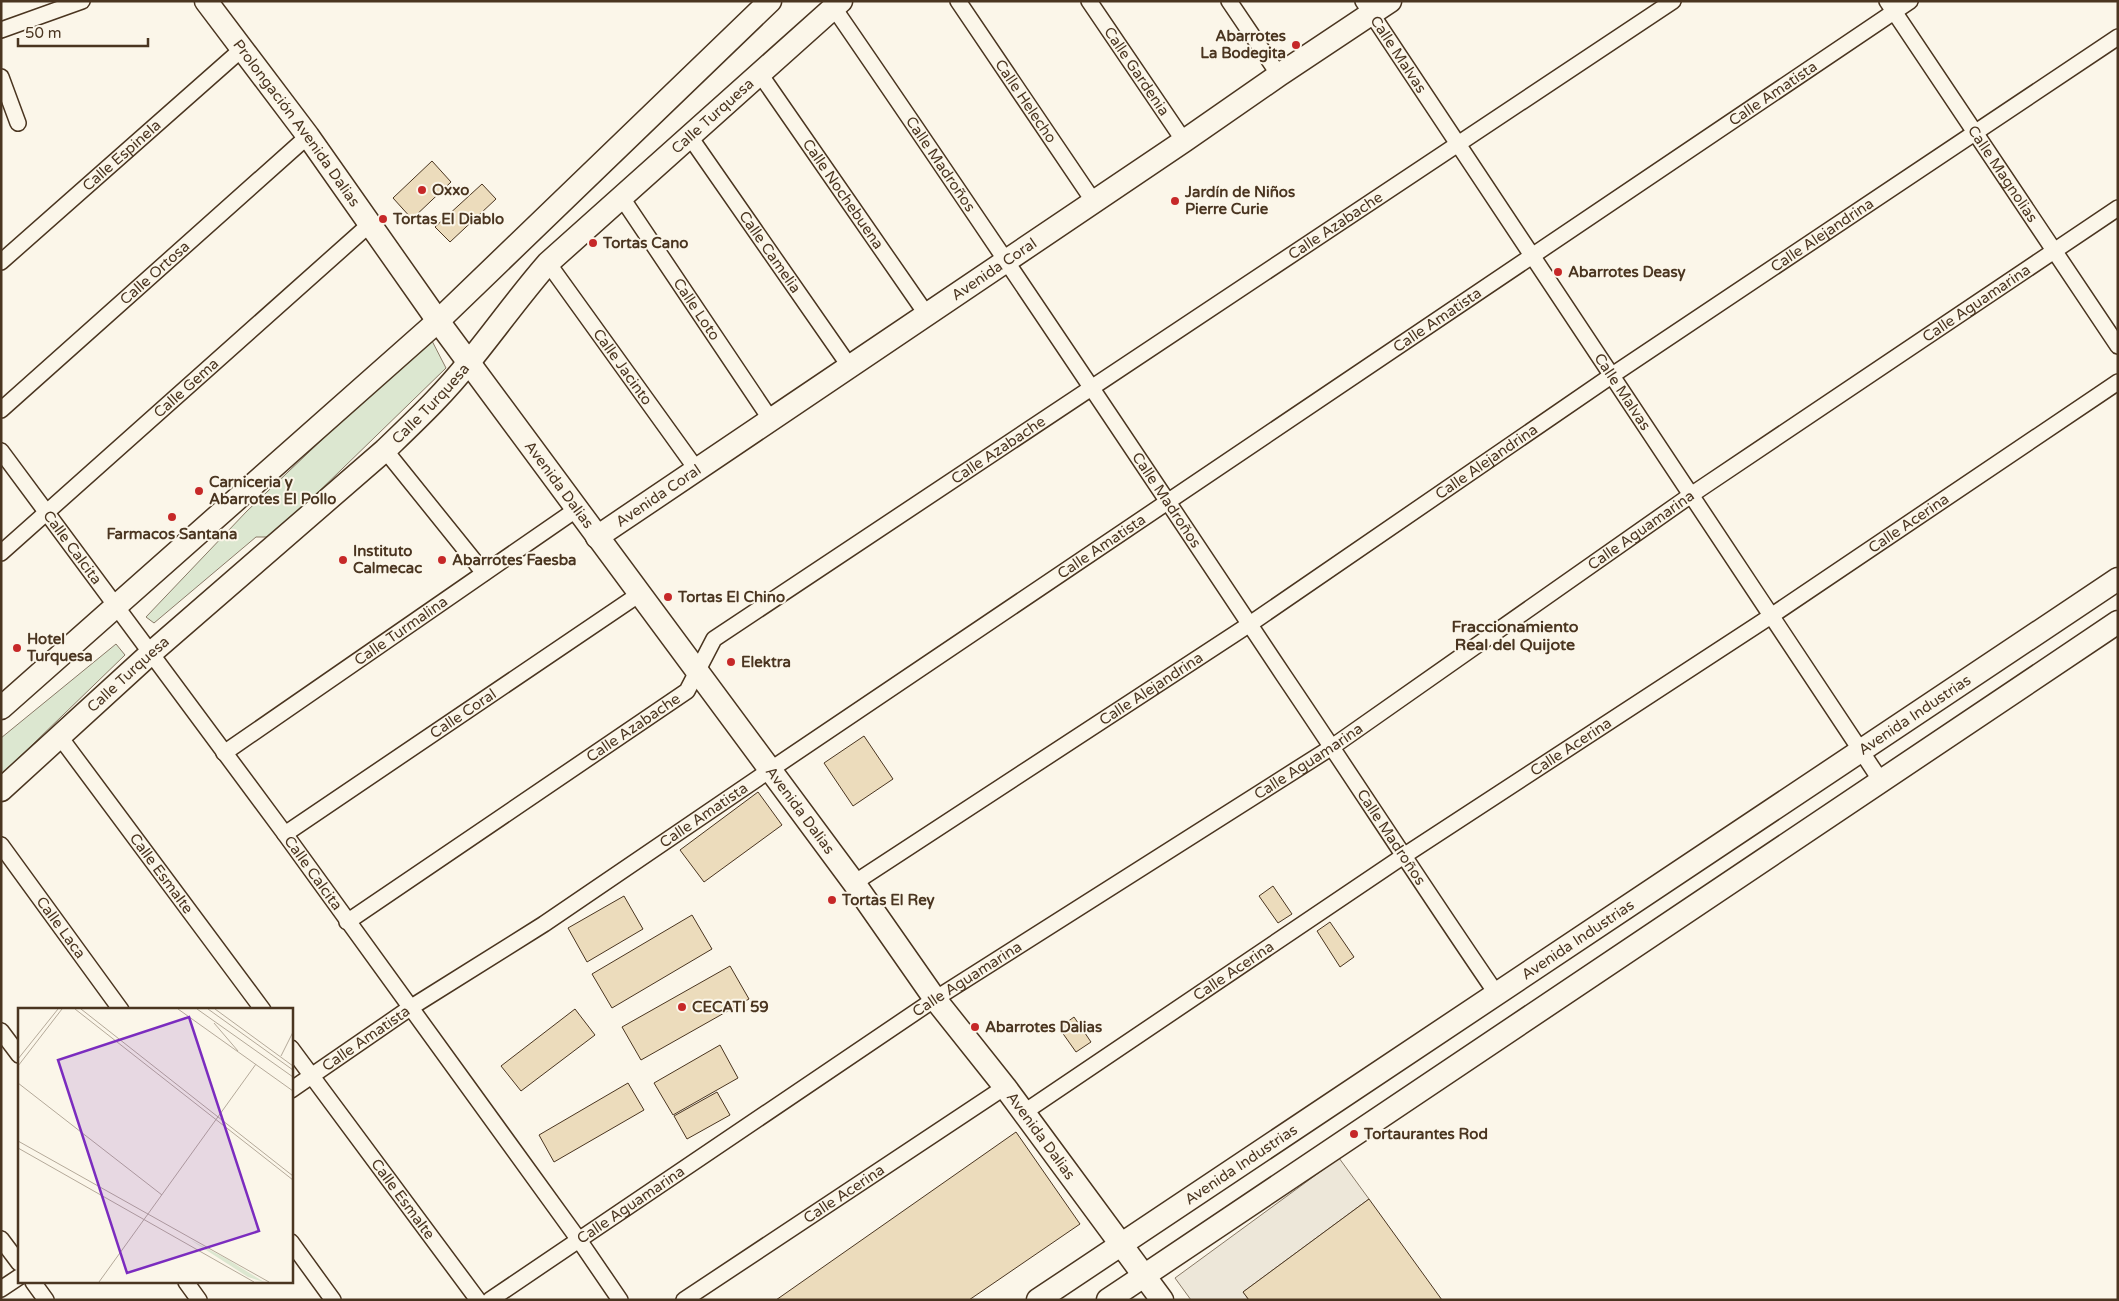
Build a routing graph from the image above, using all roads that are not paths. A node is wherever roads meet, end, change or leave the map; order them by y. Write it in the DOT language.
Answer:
graph roads {
  1 [pos="82,1"];
  2 [pos="206,1"];
  3 [pos="770,1"];
  4 [pos="958,1"];
  5 [pos="1089,1"];
  6 [pos="1229,1"];
  7 [pos="1390,1"];
  8 [pos="1673,1"];
  9 [pos="1910,1"];
  10 [pos="838,4"];
  11 [pos="1891,6"];
  12 [pos="1367,8"];
  13 [pos="1,30"];
  14 [pos="2118,37"];
  15 [pos="242,49"];
  16 [pos="760,74"];
  17 [pos="1279,75"];
  18 [pos="1,77"];
  19 [pos="18,123"];
  20 [pos="1975,132"];
  21 [pos="308,136"];
  22 [pos="690,137"];
  23 [pos="1184,141"];
  24 [pos="1458,145"];
  25 [pos="622,198"];
  26 [pos="1094,202"];
  27 [pos="2118,208"];
  28 [pos="370,224"];
  29 [pos="2055,252"];
  30 [pos="1532,257"];
  31 [pos="1007,260"];
  32 [pos="1,262"];
  33 [pos="548,263"];
  34 [pos="927,314"];
  35 [pos="438,321"];
  36 [pos="2118,346"];
  37 [pos="469,363"];
  38 [pos="850,367"];
  39 [pos="1611,376"];
  40 [pos="2118,382"];
  41 [pos="1092,388"];
  42 [pos="1,410"];
  43 [pos="771,420"];
  44 [pos="385,450"];
  45 [pos="1,451"];
  46 [pos="697,470"];
  47 [pos="1691,495"];
  48 [pos="1168,502"];
  49 [pos="577,509"];
  50 [pos="47,512"];
  51 [pos="597,536"];
  52 [pos="1,553"];
  53 [pos="484,573"];
  54 [pos="2118,579"];
  55 [pos="640,593"];
  56 [pos="117,607"];
  57 [pos="1771,616"];
  58 [pos="2118,622"];
  59 [pos="1250,624"];
  60 [pos="151,653"];
  61 [pos="697,672"];
  62 [pos="1,708"];
  63 [pos="60,737"];
  64 [pos="1332,747"];
  65 [pos="1861,751"];
  66 [pos="224,753"];
  67 [pos="770,770"];
  68 [pos="1881,782"];
  69 [pos="1,790"];
  70 [pos="285,834"];
  71 [pos="1,845"];
  72 [pos="1402,856"];
  73 [pos="854,883"];
  74 [pos="347,922"];
  75 [pos="1496,993"];
  76 [pos="935,999"];
  77 [pos="121,1008"];
  78 [pos="262,1008"];
  79 [pos="410,1008"];
  80 [pos="1,1031"];
  81 [pos="292,1049"];
  82 [pos="18,1054"];
  83 [pos="312,1076"];
  84 [pos="1005,1087"];
  85 [pos="292,1089"];
  86 [pos="1023,1113"];
  87 [pos="1,1239"];
  88 [pos="579,1240"];
  89 [pos="292,1243"];
  90 [pos="1122,1245"];
  91 [pos="18,1262"];
  92 [pos="1144,1276"];
  93 [pos="18,1278"];
  94 [pos="34,1284"];
  95 [pos="187,1284"];
  96 [pos="1,1289"];
  97 [pos="46,1300"];
  98 [pos="199,1300"];
  99 [pos="333,1300"];
  100 [pos="478,1300"];
  101 [pos="490,1300"];
  102 [pos="620,1300"];
  103 [pos="684,1300"];
  104 [pos="1038,1300"];
  105 [pos="1108,1300"];
  106 [pos="1162,1300"];
  1 -- 13 [label="street"];
  2 -- 15 [label="main road, Prolongación Avenida Dalias"];
  3 -- 35 [label="main road"];
  4 -- 26 [label="street, Calle Helecho"];
  5 -- 23 [label="street, Calle Gardenia"];
  6 -- 17 [label="street"];
  7 -- 12 [label="main road, Avenida Coral"];
  8 -- 24 [label="street, Calle Azabache"];
  9 -- 11 [label="street, Calle Amatista"];
  10 -- 16 [label="main road, Calle Turquesa"];
  10 -- 31 [label="street, Calle Madroños"];
  11 -- 20 [label="street, Calle Magnolias"];
  11 -- 30 [label="street, Calle Amatista"];
  12 -- 17 [label="main road, Avenida Coral"];
  12 -- 24 [label="street, Calle Malvas"];
  14 -- 20 [label="street, Calle Alejandrina"];
  15 -- 21 [label="main road, Prolongación Avenida Dalias"];
  15 -- 32 [label="street, Calle Espinela"];
  16 -- 22 [label="main road, Calle Turquesa"];
  16 -- 34 [label="street, Calle Nochebuena"];
  17 -- 23 [label="main road, Avenida Coral"];
  18 -- 19 [label="street"];
  20 -- 29 [label="street, Calle Magnolias"];
  20 -- 39 [label="street, Calle Alejandrina"];
  21 -- 28 [label="main road, Prolongación Avenida Dalias"];
  21 -- 42 [label="street, Calle Ortosa"];
  22 -- 25 [label="main road, Calle Turquesa"];
  22 -- 38 [label="street, Calle Camelia"];
  23 -- 26 [label="main road, Avenida Coral"];
  24 -- 30 [label="street, Calle Malvas"];
  24 -- 41 [label="street, Calle Azabache"];
  25 -- 33 [label="main road, Calle Turquesa"];
  25 -- 43 [label="street, Calle Loto"];
  26 -- 31 [label="main road, Avenida Coral"];
  27 -- 29 [label="street, Calle Aguamarina"];
  28 -- 35 [label="main road, Prolongación Avenida Dalias"];
  28 -- 50 [label="street, Calle Gema"];
  29 -- 36 [label="street, Calle Magnolias"];
  29 -- 47 [label="street, Calle Aguamarina"];
  30 -- 39 [label="street, Calle Malvas"];
  30 -- 48 [label="street, Calle Amatista"];
  31 -- 34 [label="main road, Avenida Coral"];
  31 -- 41 [label="street, Calle Madroños"];
  33 -- 37 [label="main road, Calle Turquesa"];
  33 -- 46 [label="street, Calle Jacinto"];
  34 -- 38 [label="main road, Avenida Coral"];
  35 -- 37 [label="main road, Avenida Dalias"];
  35 -- 56 [label="main road"];
  37 -- 44 [label="main road, Calle Turquesa"];
  37 -- 49 [label="main road, Avenida Dalias"];
  38 -- 43 [label="main road, Avenida Coral"];
  39 -- 47 [label="street, Calle Malvas"];
  39 -- 59 [label="street, Calle Alejandrina"];
  40 -- 57 [label="street, Calle Acerina"];
  41 -- 48 [label="street, Calle Madroños"];
  41 -- 61 [label="street, Calle Azabache"];
  43 -- 46 [label="main road, Avenida Coral"];
  44 -- 53 [label="street"];
  44 -- 60 [label="main road, Calle Turquesa"];
  45 -- 50 [label="street, Calle Calcita"];
  46 -- 51 [label="main road, Avenida Coral"];
  47 -- 57 [label="street, Calle Malvas"];
  47 -- 64 [label="street, Calle Aguamarina"];
  48 -- 59 [label="street, Calle Madroños"];
  48 -- 67 [label="street, Calle Amatista"];
  49 -- 51 [label="main road, Avenida Dalias"];
  49 -- 53 [label="street, Calle Turmalina"];
  50 -- 52 [label="street, Calle Gema"];
  50 -- 56 [label="street, Calle Calcita"];
  51 -- 55 [label="main road, Avenida Dalias"];
  53 -- 66 [label="street, Calle Turmalina"];
  54 -- 65 [label="main road, Avenida Industrias"];
  55 -- 61 [label="main road, Avenida Dalias"];
  55 -- 70 [label="street, Calle Coral"];
  56 -- 60 [label="street, Calle Calcita"];
  56 -- 62 [label="main road"];
  57 -- 65 [label="street, Calle Malvas"];
  57 -- 72 [label="street, Calle Acerina"];
  58 -- 68 [label="main road"];
  59 -- 64 [label="street, Calle Madroños"];
  59 -- 73 [label="street, Calle Alejandrina"];
  60 -- 63 [label="main road, Calle Turquesa"];
  60 -- 66 [label="street, Calle Calcita"];
  61 -- 67 [label="main road, Avenida Dalias"];
  61 -- 74 [label="street, Calle Azabache"];
  63 -- 69 [label="main road, Calle Turquesa"];
  63 -- 78 [label="street, Calle Esmalte"];
  64 -- 72 [label="street, Calle Madroños"];
  64 -- 76 [label="street, Calle Aguamarina"];
  65 -- 68 [label="street, Calle Malvas"];
  65 -- 75 [label="main road, Avenida Industrias"];
  66 -- 70 [label="street, Calle Calcita"];
  67 -- 73 [label="main road, Avenida Dalias"];
  67 -- 79 [label="street, Calle Amatista"];
  68 -- 92 [label="main road"];
  70 -- 74 [label="street, Calle Calcita"];
  71 -- 77 [label="street, Calle Laca"];
  72 -- 75 [label="street, Calle Madroños"];
  72 -- 86 [label="street, Calle Acerina"];
  73 -- 76 [label="main road, Avenida Dalias"];
  74 -- 79 [label="street, Calle Calcita"];
  75 -- 90 [label="main road, Avenida Industrias"];
  76 -- 84 [label="main road, Avenida Dalias"];
  76 -- 88 [label="street, Calle Aguamarina"];
  79 -- 83 [label="street, Calle Amatista"];
  79 -- 88 [label="street, Calle Calcita"];
  80 -- 82 [label="street"];
  81 -- 83 [label="street, Calle Esmalte"];
  83 -- 85 [label="street, Calle Amatista"];
  83 -- 100 [label="street, Calle Esmalte"];
  84 -- 86 [label="main road, Avenida Dalias"];
  84 -- 103 [label="street, Calle Acerina"];
  86 -- 90 [label="main road, Avenida Dalias"];
  87 -- 91 [label="street"];
  88 -- 101 [label="street, Calle Aguamarina"];
  88 -- 102 [label="street, Calle Calcita"];
  89 -- 99 [label="street"];
  90 -- 92 [label="main road, Avenida Dalias"];
  90 -- 104 [label="main road, Avenida Industrias"];
  92 -- 105 [label="main road"];
  92 -- 106 [label="main road, Avenida Dalias"];
  93 -- 96 [label="street"];
  94 -- 97 [label="street"];
  95 -- 98 [label="street"];
}
